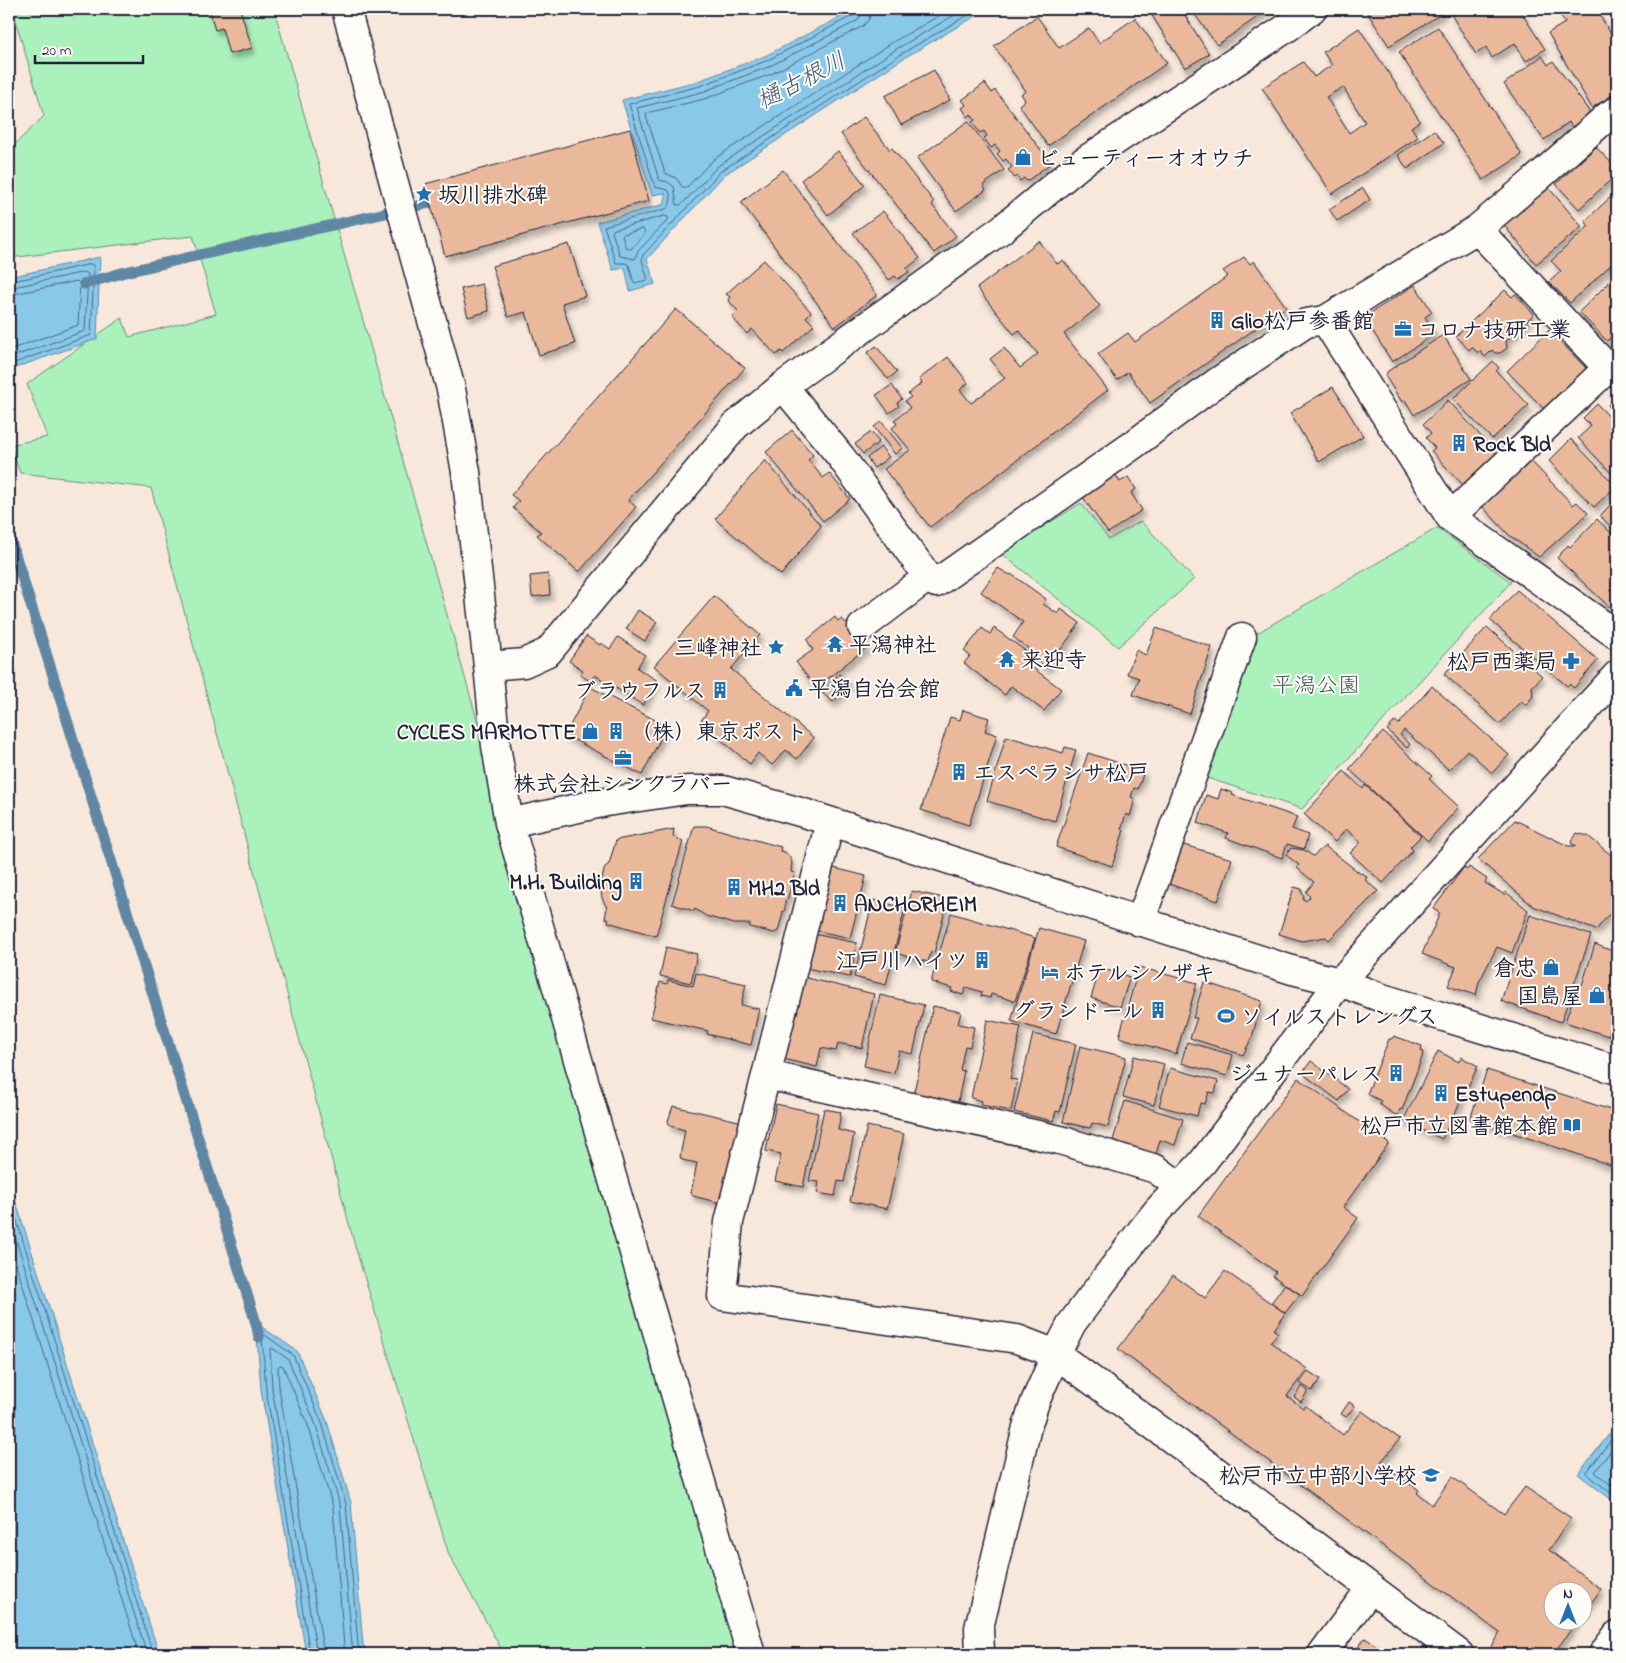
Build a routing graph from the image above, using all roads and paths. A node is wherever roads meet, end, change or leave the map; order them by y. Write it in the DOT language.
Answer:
graph roads {
  1 [pos="346,9"];
  2 [pos="1312,9"];
  3 [pos="1614,117"];
  4 [pos="1477,229"];
  5 [pos="1325,320"];
  6 [pos="1612,364"];
  7 [pos="783,386"];
  8 [pos="1450,517"];
  9 [pos="928,577"];
  10 [pos="862,627"];
  11 [pos="1617,635"];
  12 [pos="1242,637"];
  13 [pos="488,666"];
  14 [pos="1617,675"];
  15 [pos="830,822"];
  16 [pos="509,823"];
  17 [pos="1140,922"];
  18 [pos="1340,982"];
  19 [pos="1617,1070"];
  20 [pos="768,1075"];
  21 [pos="1180,1186"];
  22 [pos="1056,1354"];
  23 [pos="1371,1588"];
  24 [pos="1617,1635"];
  25 [pos="979,1648"];
  26 [pos="751,1654"];
  27 [pos="1322,1654"];
  28 [pos="1460,1654"];
  29 [pos="1603,1654"];
  1 -- 13 [label="street"];
  2 -- 7 [label="street"];
  3 -- 4 [label="street"];
  4 -- 5 [label="street"];
  4 -- 6 [label="street"];
  5 -- 8 [label="street"];
  5 -- 9 [label="street"];
  6 -- 8 [label="street"];
  7 -- 9 [label="street"];
  7 -- 13 [label="street"];
  8 -- 11 [label="street"];
  9 -- 10 [label="street"];
  12 -- 17 [label="street"];
  13 -- 16 [label="street"];
  14 -- 18 [label="street"];
  15 -- 16 [label="street"];
  15 -- 17 [label="street"];
  15 -- 20 [label="street"];
  16 -- 26 [label="street"];
  17 -- 18 [label="street"];
  18 -- 19 [label="street"];
  18 -- 21 [label="street"];
  20 -- 21 [label="street"];
  20 -- 22 [label="street"];
  21 -- 22 [label="street"];
  22 -- 23 [label="street"];
  22 -- 25 [label="street"];
  23 -- 27 [label="street"];
  23 -- 28 [label="street"];
  24 -- 29 [label="street"];
}
